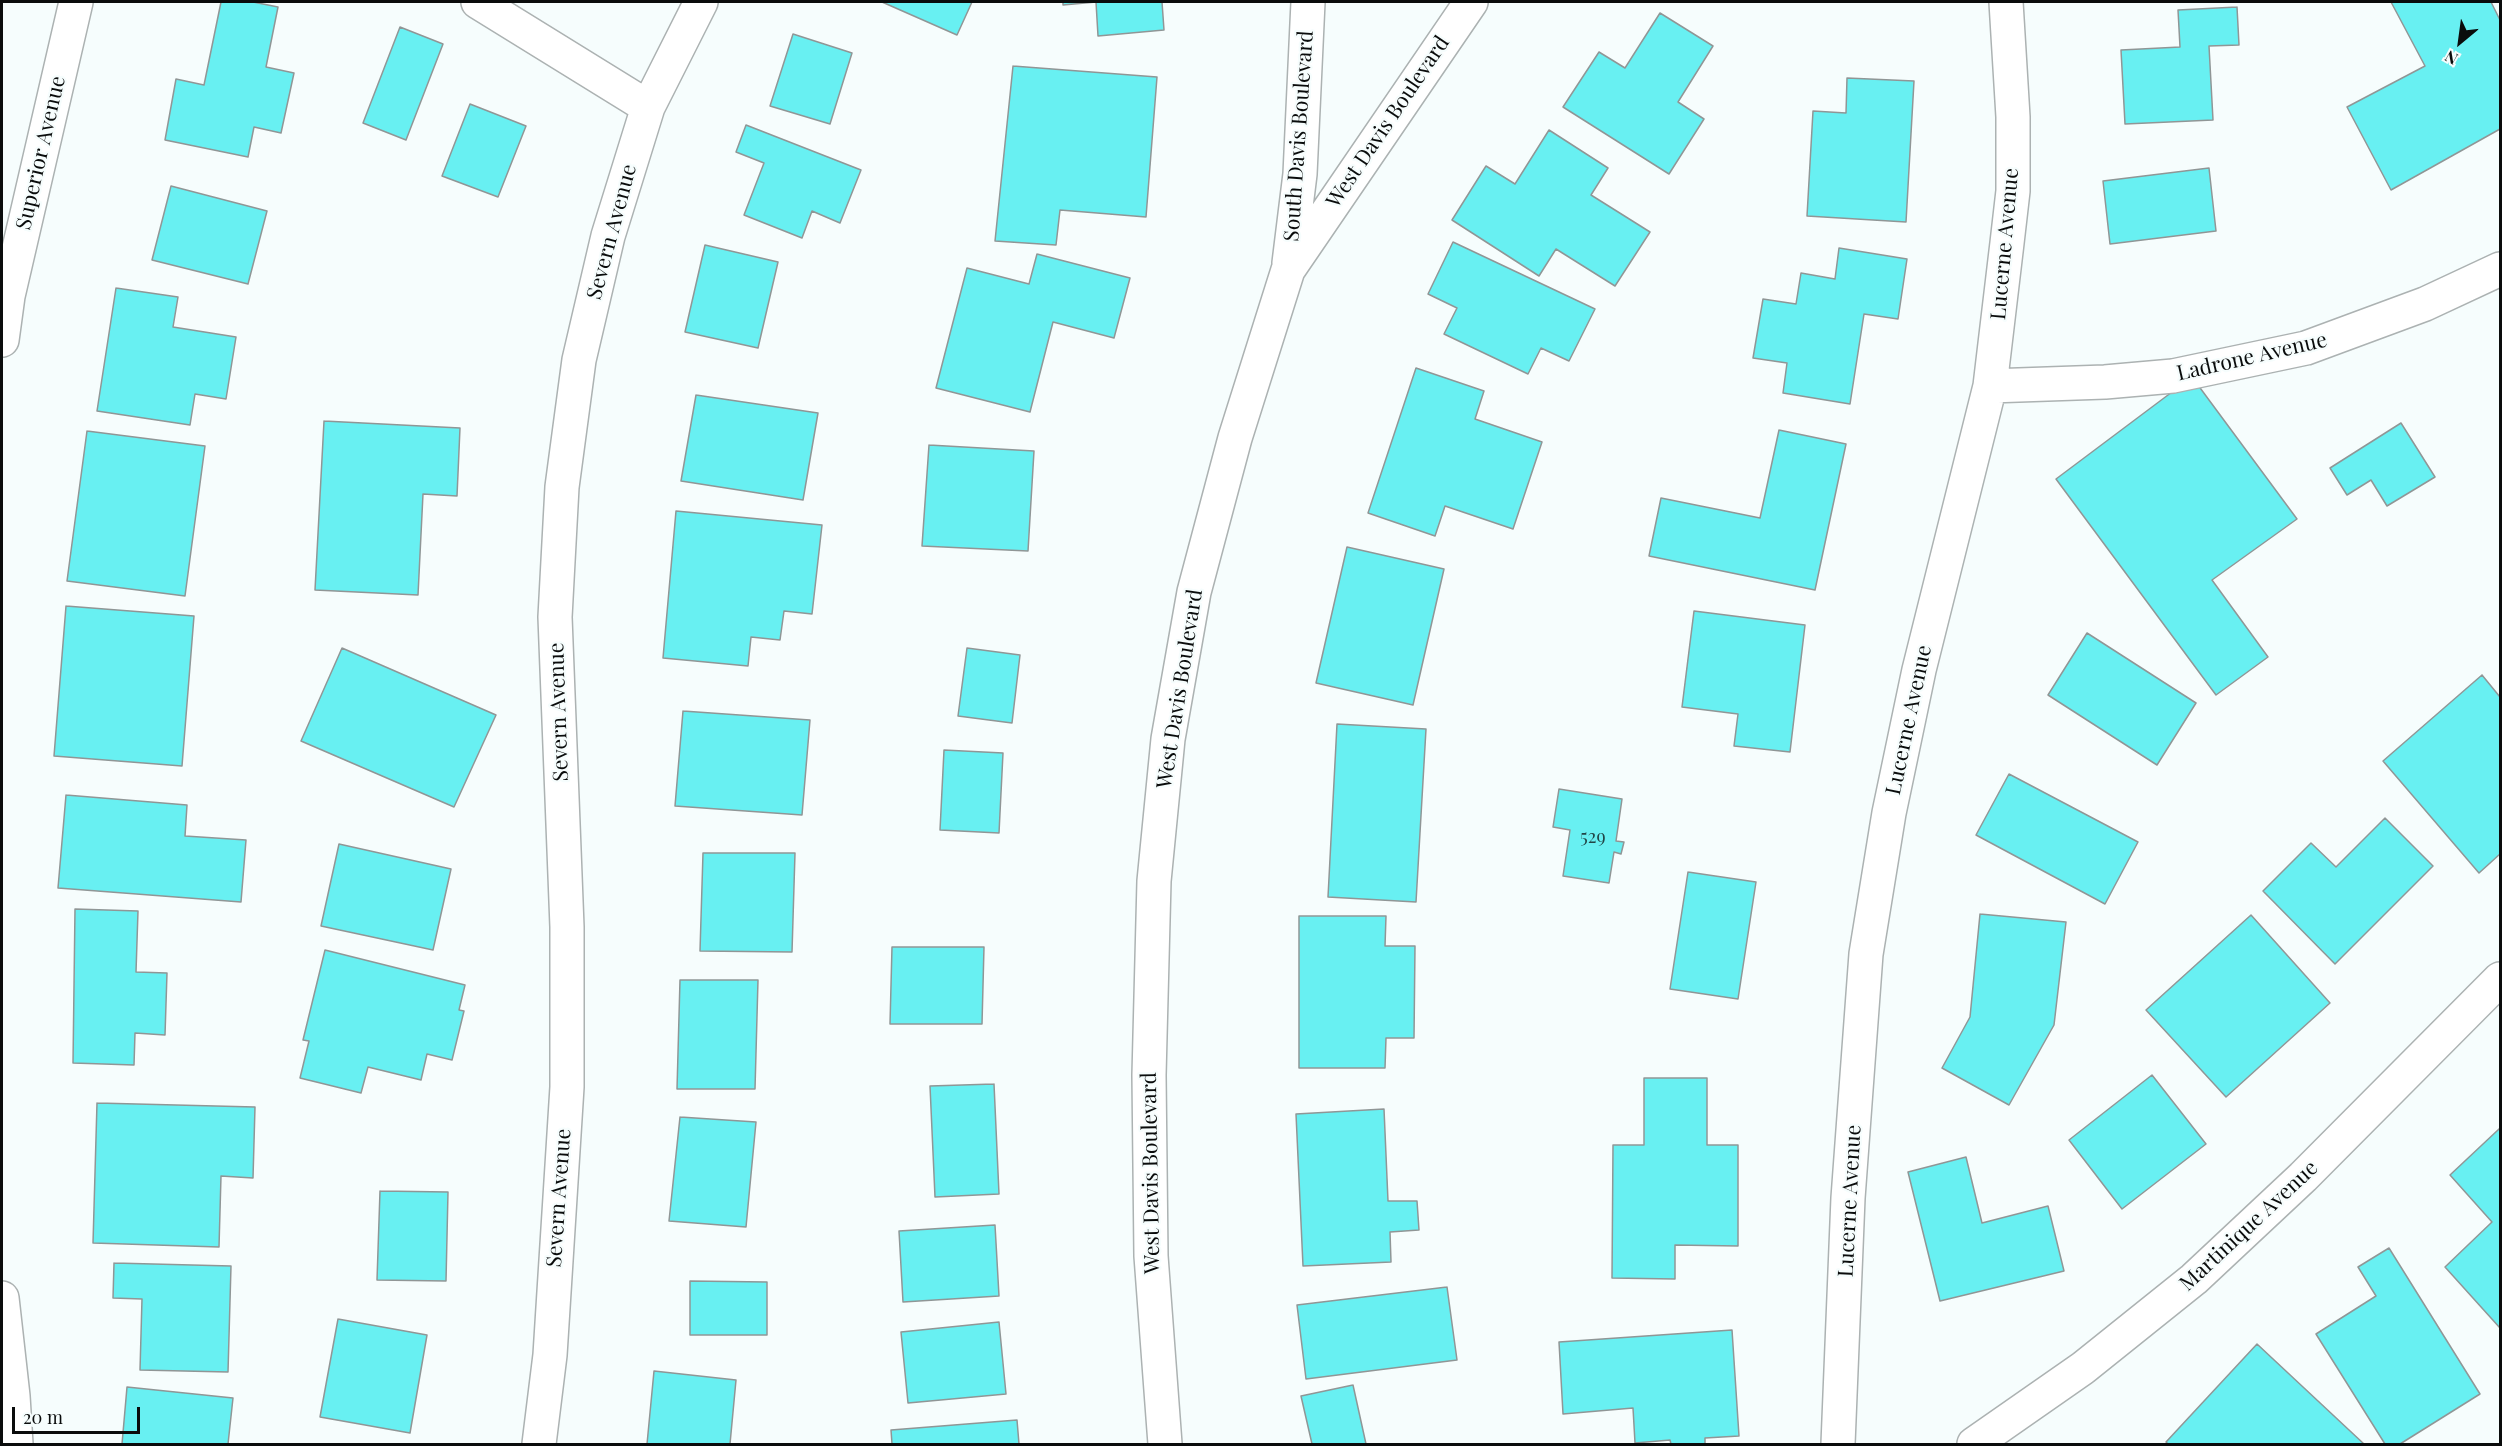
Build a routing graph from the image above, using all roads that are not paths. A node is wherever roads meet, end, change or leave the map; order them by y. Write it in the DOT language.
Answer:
graph roads {
  1 [pos="76,2"];
  2 [pos="478,2"];
  3 [pos="701,2"];
  4 [pos="1308,2"];
  5 [pos="1471,2"];
  6 [pos="2006,2"];
  7 [pos="648,107"];
  8 [pos="2500,269"];
  9 [pos="1288,270"];
  10 [pos="2,340"];
  11 [pos="1990,386"];
  12 [pos="2500,979"];
  13 [pos="3,1316"];
  14 [pos="16,1444"];
  15 [pos="539,1444"];
  16 [pos="1165,1444"];
  17 [pos="1838,1444"];
  18 [pos="1974,1444"];
  1 -- 10 [label="street, Superior Avenue"];
  2 -- 7 [label="street"];
  3 -- 7 [label="street, Severn Avenue"];
  4 -- 9 [label="street, South Davis Boulevard"];
  5 -- 9 [label="street, West Davis Boulevard"];
  6 -- 11 [label="street, Lucerne Avenue"];
  7 -- 15 [label="street, Severn Avenue"];
  8 -- 11 [label="street, Ladrone Avenue"];
  9 -- 16 [label="street, West Davis Boulevard"];
  11 -- 17 [label="street, Lucerne Avenue"];
  12 -- 18 [label="street, Martinique Avenue"];
  13 -- 14 [label="street"];
}
